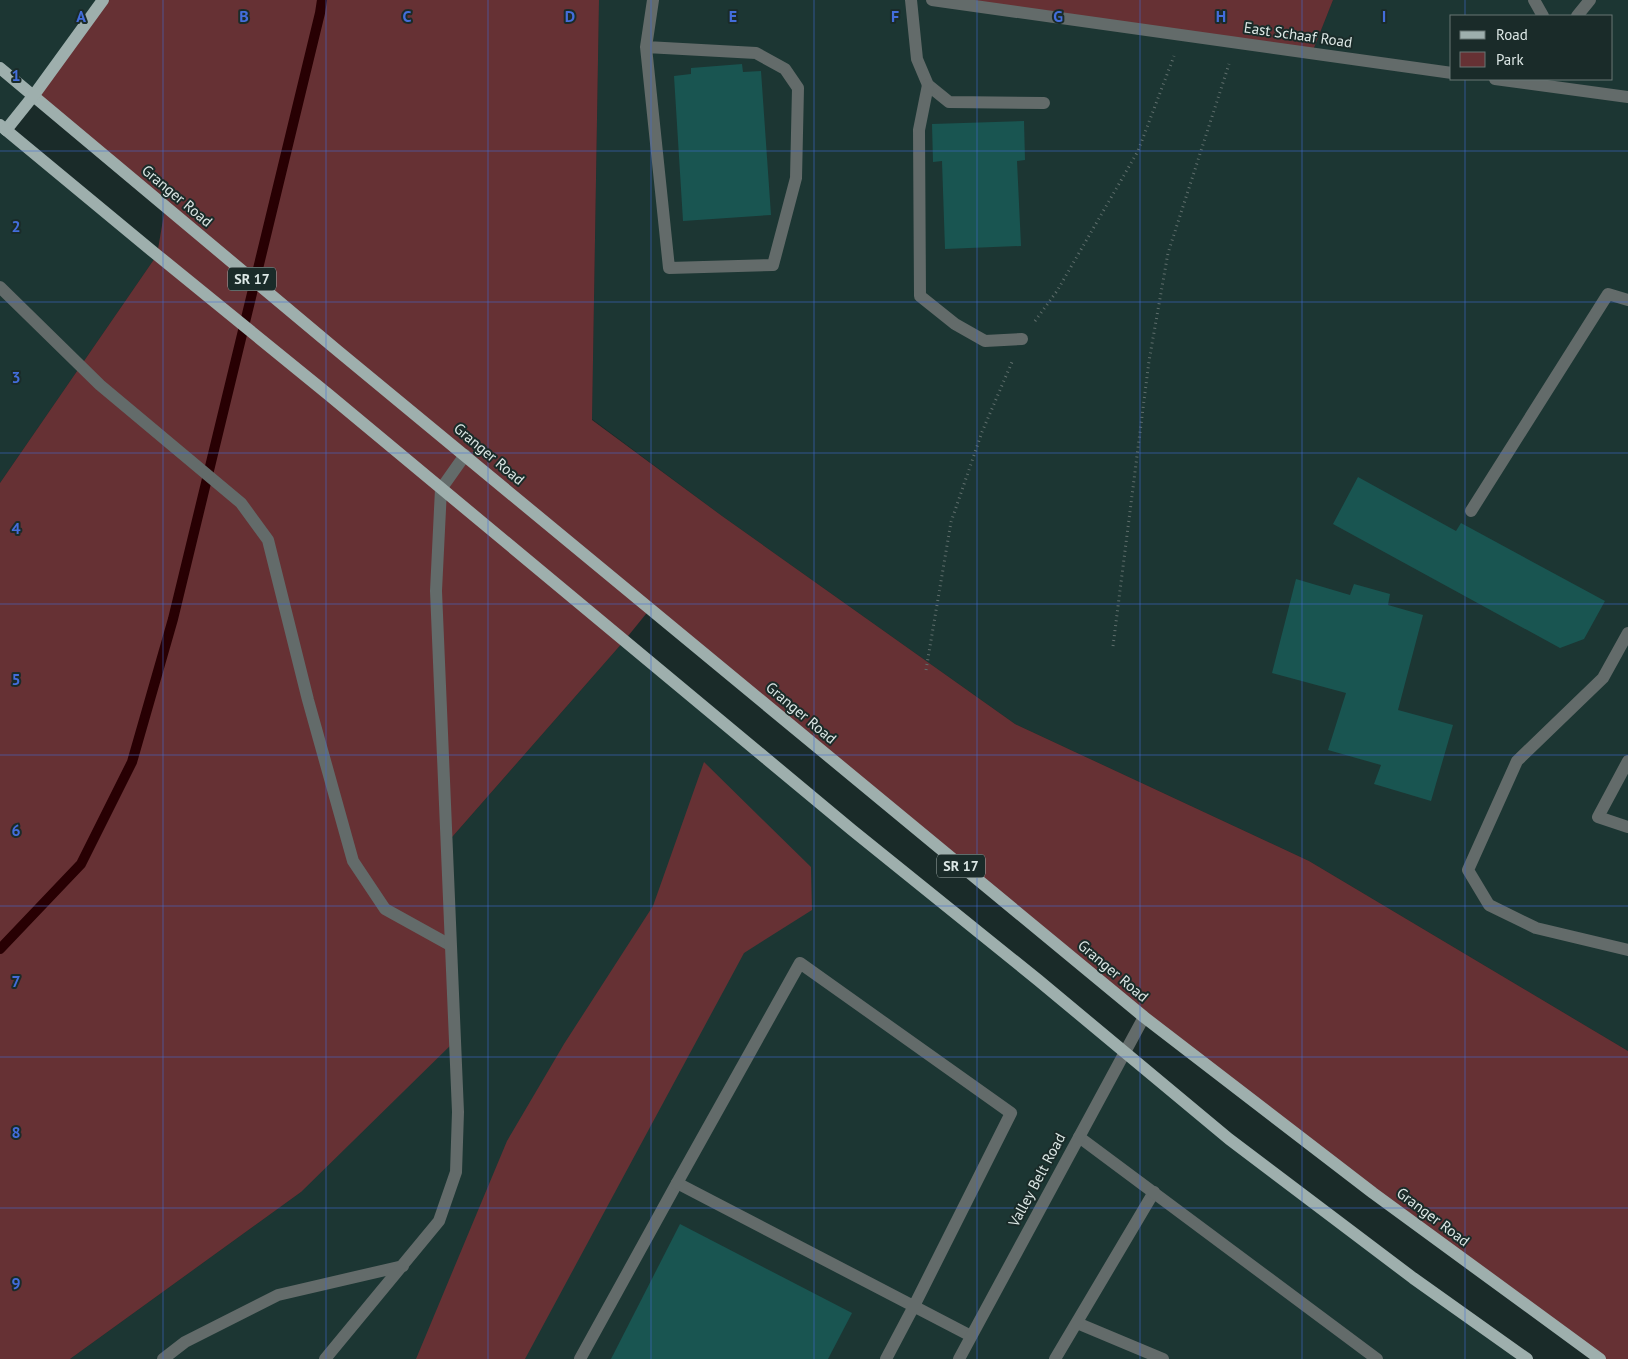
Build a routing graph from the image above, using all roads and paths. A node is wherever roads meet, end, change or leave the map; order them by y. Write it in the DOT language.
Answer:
graph roads {
  1 [pos="103,0"];
  2 [pos="653,0"];
  3 [pos="911,0"];
  4 [pos="932,0"];
  5 [pos="1534,0"];
  6 [pos="1590,0"];
  7 [pos="1542,15"];
  8 [pos="1578,15"];
  9 [pos="1237,42"];
  10 [pos="646,48"];
  11 [pos="0,68"];
  12 [pos="1450,73"];
  13 [pos="1515,80"];
  14 [pos="928,85"];
  15 [pos="34,96"];
  16 [pos="1628,97"];
  17 [pos="1044,103"];
  18 [pos="2,131"];
  19 [pos="0,287"];
  20 [pos="1628,300"];
  21 [pos="1022,339"];
  22 [pos="465,455"];
  23 [pos="441,489"];
  24 [pos="1471,511"];
  25 [pos="1628,633"];
  26 [pos="1113,646"];
  27 [pos="1628,761"];
  28 [pos="1628,828"];
  29 [pos="450,945"];
  30 [pos="1628,950"];
  31 [pos="1144,1017"];
  32 [pos="1125,1053"];
  33 [pos="1079,1137"];
  34 [pos="677,1183"];
  35 [pos="1154,1192"];
  36 [pos="403,1266"];
  37 [pos="914,1306"];
  38 [pos="1077,1323"];
  39 [pos="971,1336"];
  40 [pos="1372,1357"];
  41 [pos="163,1359"];
  42 [pos="325,1359"];
  43 [pos="580,1359"];
  44 [pos="886,1359"];
  45 [pos="959,1359"];
  46 [pos="1056,1359"];
  47 [pos="1163,1359"];
  48 [pos="1527,1359"];
  49 [pos="1600,1359"];
  1 -- 15 [label="main road"];
  2 -- 10 [label="street"];
  3 -- 14 [label="street"];
  4 -- 9 [label="street, East Schaaf Road"];
  5 -- 7 [label="street"];
  6 -- 8 [label="street"];
  9 -- 12 [label="street, East Schaaf Road"];
  9 -- 26 [label="path"];
  10 -- 10 [label="street"];
  11 -- 15 [label="main road, Granger Road / SR 17"];
  13 -- 16 [label="street"];
  14 -- 17 [label="street"];
  14 -- 21 [label="street"];
  15 -- 18 [label="main road"];
  15 -- 22 [label="main road, Granger Road / SR 17"];
  18 -- 23 [label="main road, SR 17"];
  19 -- 29 [label="street"];
  20 -- 24 [label="street"];
  22 -- 23 [label="street"];
  22 -- 31 [label="main road, Granger Road / SR 17"];
  23 -- 29 [label="street"];
  23 -- 32 [label="main road, SR 17"];
  25 -- 30 [label="street"];
  27 -- 28 [label="street"];
  29 -- 36 [label="street"];
  31 -- 32 [label="street, Valley Belt Road"];
  31 -- 49 [label="main road, Granger Road / SR 17"];
  32 -- 33 [label="street, Valley Belt Road"];
  32 -- 48 [label="main road, SR 17"];
  33 -- 35 [label="street"];
  33 -- 39 [label="street, Valley Belt Road"];
  34 -- 37 [label="street"];
  34 -- 37 [label="street"];
  34 -- 43 [label="street"];
  35 -- 38 [label="street"];
  35 -- 40 [label="street"];
  36 -- 41 [label="street"];
  36 -- 42 [label="street"];
  37 -- 39 [label="street"];
  37 -- 44 [label="street"];
  38 -- 46 [label="street"];
  38 -- 47 [label="street"];
  39 -- 45 [label="street, Valley Belt Road"];
}
